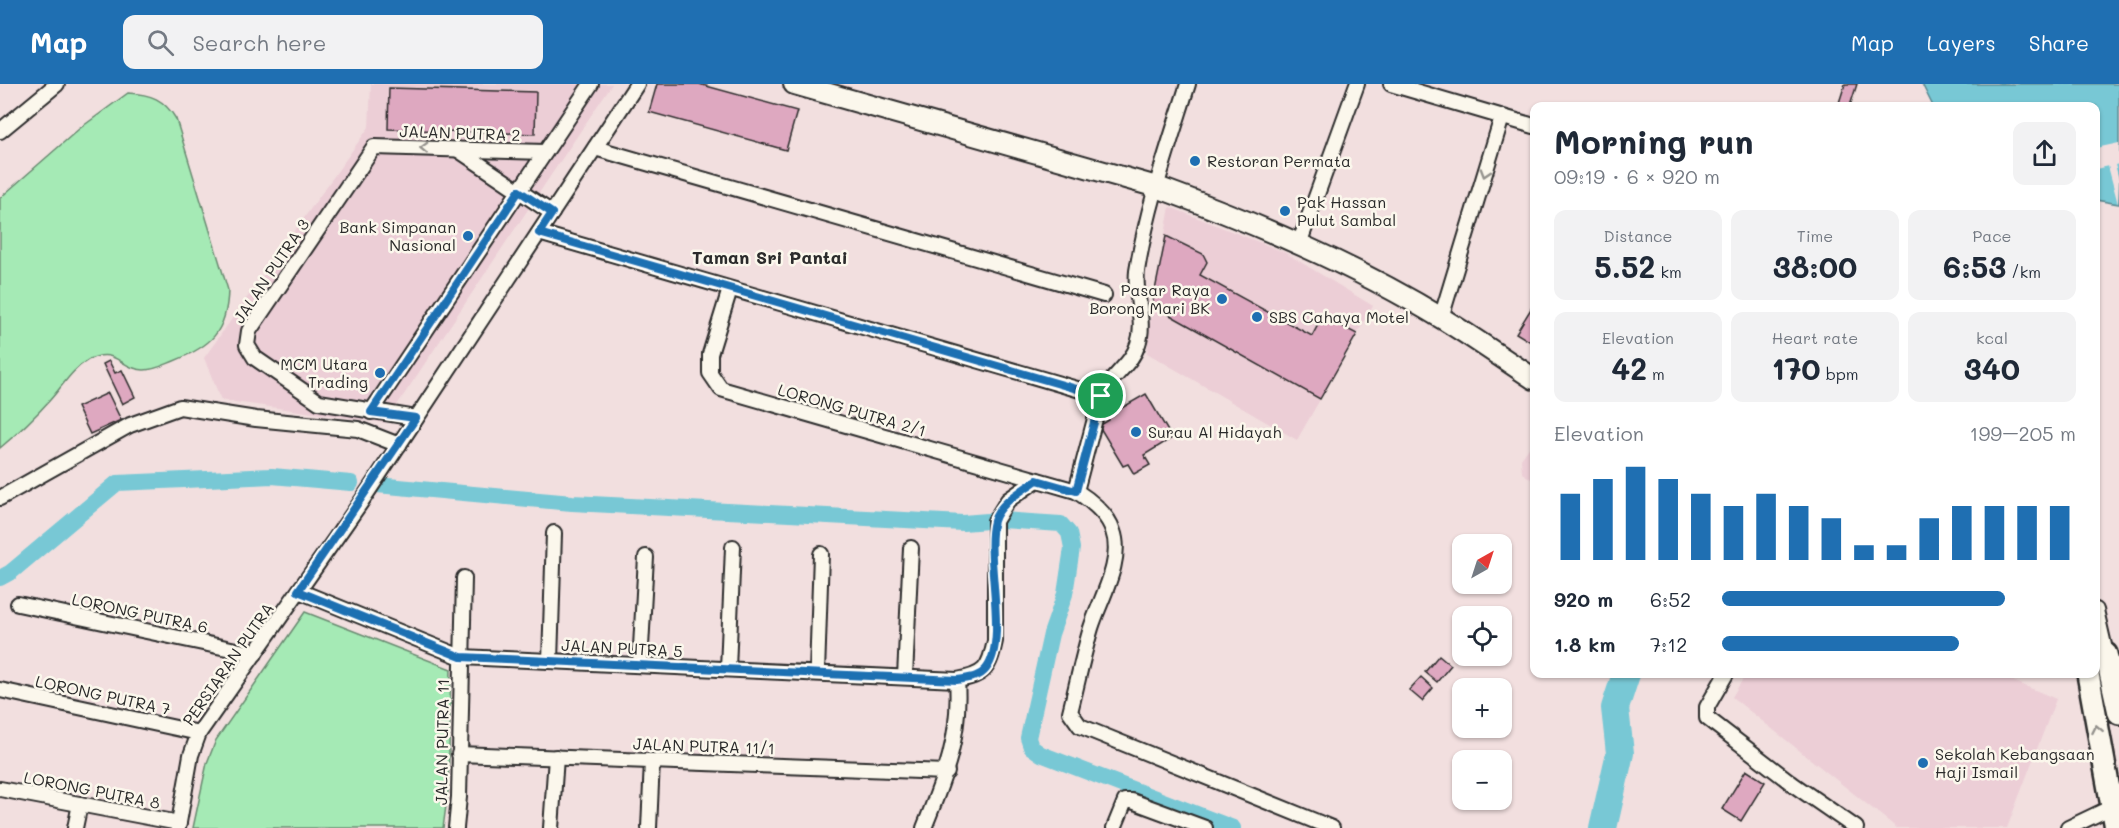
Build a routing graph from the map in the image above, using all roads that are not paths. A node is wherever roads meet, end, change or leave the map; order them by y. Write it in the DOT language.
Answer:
graph roads {
  1 [pos="57,84"];
  2 [pos="591,84"];
  3 [pos="637,84"];
  4 [pos="794,84"];
  5 [pos="1188,84"];
  6 [pos="1357,84"];
  7 [pos="1390,84"];
  8 [pos="1502,117"];
  9 [pos="1530,125"];
  10 [pos="0,130"];
  11 [pos="375,147"];
  12 [pos="595,148"];
  13 [pos="457,149"];
  14 [pos="545,152"];
  15 [pos="1157,187"];
  16 [pos="519,191"];
  17 [pos="552,213"];
  18 [pos="539,233"];
  19 [pos="1299,244"];
  20 [pos="730,289"];
  21 [pos="1104,295"];
  22 [pos="1441,318"];
  23 [pos="1530,376"];
  24 [pos="1101,396"];
  25 [pos="371,412"];
  26 [pos="416,418"];
  27 [pos="399,445"];
  28 [pos="1037,480"];
  29 [pos="1076,491"];
  30 [pos="0,498"];
  31 [pos="555,533"];
  32 [pos="733,547"];
  33 [pos="911,548"];
  34 [pos="821,554"];
  35 [pos="646,557"];
  36 [pos="464,578"];
  37 [pos="298,591"];
  38 [pos="18,604"];
  39 [pos="2100,626"];
  40 [pos="255,654"];
  41 [pos="2107,654"];
  42 [pos="461,657"];
  43 [pos="550,661"];
  44 [pos="640,665"];
  45 [pos="729,669"];
  46 [pos="817,673"];
  47 [pos="905,677"];
  48 [pos="1724,678"];
  49 [pos="2089,678"];
  50 [pos="2096,678"];
  51 [pos="957,680"];
  52 [pos="2117,688"];
  53 [pos="0,690"];
  54 [pos="2119,713"];
  55 [pos="200,733"];
  56 [pos="459,754"];
  57 [pos="556,757"];
  58 [pos="652,761"];
  59 [pos="947,772"];
  60 [pos="0,789"];
  61 [pos="80,804"];
  62 [pos="2112,807"];
  63 [pos="178,825"];
  64 [pos="1324,827"];
  65 [pos="75,828"];
  66 [pos="456,828"];
  67 [pos="551,828"];
  68 [pos="649,828"];
  69 [pos="924,828"];
  70 [pos="1114,828"];
  71 [pos="1205,828"];
  72 [pos="1856,828"];
  73 [pos="2068,828"];
  74 [pos="2116,828"];
  1 -- 10 [label="street"];
  2 -- 14 [label="street"];
  3 -- 12 [label="street, PERSIARAN PUTRA"];
  4 -- 15 [label="main road"];
  5 -- 15 [label="street"];
  6 -- 19 [label="street"];
  7 -- 8 [label="street"];
  8 -- 9 [label="street"];
  8 -- 22 [label="street, one-way"];
  13 -- 11 [label="street, JALAN PUTRA 2, one-way"];
  11 -- 25 [label="street, JALAN PUTRA 3"];
  12 -- 17 [label="street, PERSIARAN PUTRA"];
  12 -- 21 [label="street"];
  13 -- 14 [label="street, JALAN PUTRA 2"];
  13 -- 16 [label="street"];
  14 -- 16 [label="street"];
  15 -- 19 [label="main road"];
  15 -- 24 [label="street"];
  16 -- 17 [label="street"];
  16 -- 25 [label="street"];
  17 -- 18 [label="street, PERSIARAN PUTRA"];
  18 -- 20 [label="street"];
  18 -- 26 [label="street, PERSIARAN PUTRA"];
  19 -- 22 [label="main road"];
  20 -- 24 [label="street"];
  20 -- 28 [label="street, LORONG PUTRA 2/1"];
  22 -- 23 [label="main road"];
  24 -- 29 [label="street"];
  25 -- 26 [label="street, JALAN PUTRA 3"];
  26 -- 27 [label="street, PERSIARAN PUTRA"];
  27 -- 30 [label="street"];
  27 -- 37 [label="street, PERSIARAN PUTRA"];
  28 -- 29 [label="street, LORONG PUTRA 2/1"];
  28 -- 51 [label="street"];
  29 -- 64 [label="street"];
  31 -- 43 [label="street"];
  32 -- 45 [label="street"];
  33 -- 47 [label="street"];
  34 -- 46 [label="street"];
  35 -- 44 [label="street"];
  36 -- 42 [label="street, JALAN PUTRA 11"];
  37 -- 40 [label="street, PERSIARAN PUTRA"];
  37 -- 42 [label="street, JALAN PUTRA 5"];
  38 -- 40 [label="street, LORONG PUTRA 6"];
  39 -- 41 [label="street"];
  40 -- 55 [label="street, PERSIARAN PUTRA"];
  41 -- 52 [label="main road"];
  42 -- 43 [label="street, JALAN PUTRA 5"];
  42 -- 56 [label="street, JALAN PUTRA 11"];
  43 -- 44 [label="street, JALAN PUTRA 5"];
  44 -- 45 [label="street, JALAN PUTRA 5"];
  45 -- 46 [label="street, JALAN PUTRA 5"];
  46 -- 47 [label="street, JALAN PUTRA 5"];
  47 -- 51 [label="street, JALAN PUTRA 5"];
  48 -- 72 [label="street"];
  62 -- 49 [label="main road, one-way"];
  50 -- 52 [label="main road"];
  51 -- 59 [label="street"];
  52 -- 54 [label="main road"];
  53 -- 55 [label="street, LORONG PUTRA 7"];
  55 -- 63 [label="street, PERSIARAN PUTRA"];
  56 -- 57 [label="street, JALAN PUTRA 11/1"];
  56 -- 66 [label="street, JALAN PUTRA 11"];
  57 -- 58 [label="street, JALAN PUTRA 11/1"];
  57 -- 67 [label="street"];
  58 -- 59 [label="street, JALAN PUTRA 11/1"];
  58 -- 68 [label="street"];
  59 -- 69 [label="street"];
  60 -- 61 [label="street, LORONG PUTRA 8"];
  61 -- 63 [label="street, LORONG PUTRA 8"];
  61 -- 65 [label="street"];
  62 -- 73 [label="street"];
  62 -- 74 [label="main road"];
  70 -- 71 [label="street"];
}
